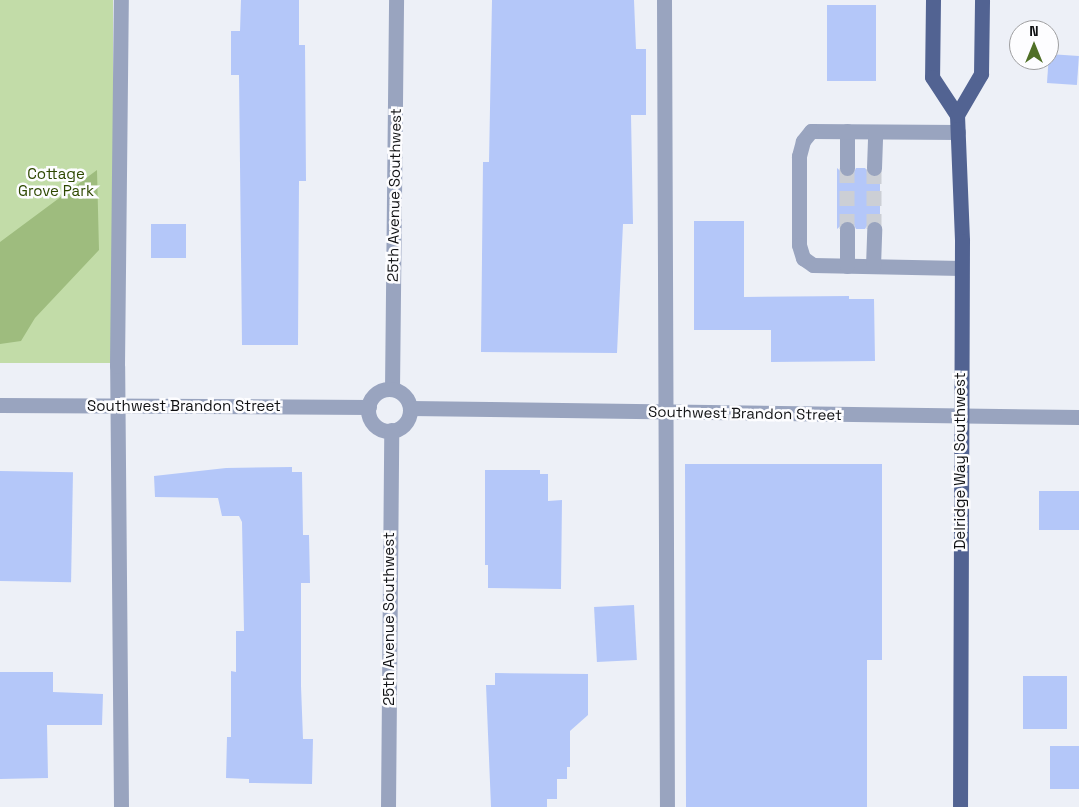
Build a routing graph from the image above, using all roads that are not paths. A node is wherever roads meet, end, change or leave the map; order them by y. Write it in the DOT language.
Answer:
graph roads {
  1 [pos="121,0"];
  2 [pos="396,0"];
  3 [pos="664,0"];
  4 [pos="933,0"];
  5 [pos="982,0"];
  6 [pos="957,115"];
  7 [pos="847,131"];
  8 [pos="875,132"];
  9 [pos="958,132"];
  10 [pos="847,168"];
  11 [pos="874,168"];
  12 [pos="847,229"];
  13 [pos="874,229"];
  14 [pos="847,266"];
  15 [pos="873,266"];
  16 [pos="961,268"];
  17 [pos="392,389"];
  18 [pos="0,405"];
  19 [pos="117,406"];
  20 [pos="369,407"];
  21 [pos="410,408"];
  22 [pos="664,412"];
  23 [pos="960,416"];
  24 [pos="1079,417"];
  25 [pos="391,430"];
  26 [pos="121,807"];
  27 [pos="388,807"];
  28 [pos="667,807"];
  29 [pos="960,807"];
  1 -- 19 [label="street"];
  2 -- 17 [label="street, 25th Avenue Southwest"];
  3 -- 22 [label="street"];
  4 -- 6 [label="main road, Delridge Way Southwest"];
  5 -- 6 [label="main road"];
  6 -- 9 [label="main road, Delridge Way Southwest"];
  7 -- 8 [label="street"];
  7 -- 10 [label="street"];
  7 -- 14 [label="street"];
  8 -- 9 [label="street"];
  8 -- 11 [label="street"];
  9 -- 16 [label="main road, Delridge Way Southwest"];
  12 -- 14 [label="street"];
  13 -- 15 [label="street"];
  14 -- 15 [label="street"];
  15 -- 16 [label="street"];
  16 -- 23 [label="main road, Delridge Way Southwest"];
  17 -- 20 [label="street"];
  17 -- 21 [label="street"];
  18 -- 19 [label="street, Southwest Brandon Street"];
  19 -- 20 [label="street, Southwest Brandon Street"];
  19 -- 26 [label="street"];
  20 -- 25 [label="street"];
  21 -- 22 [label="street, Southwest Brandon Street"];
  21 -- 25 [label="street"];
  22 -- 23 [label="street, Southwest Brandon Street"];
  22 -- 28 [label="street"];
  23 -- 24 [label="street, Southwest Brandon Street"];
  23 -- 29 [label="main road, Delridge Way Southwest"];
  25 -- 27 [label="street, 25th Avenue Southwest"];
}
